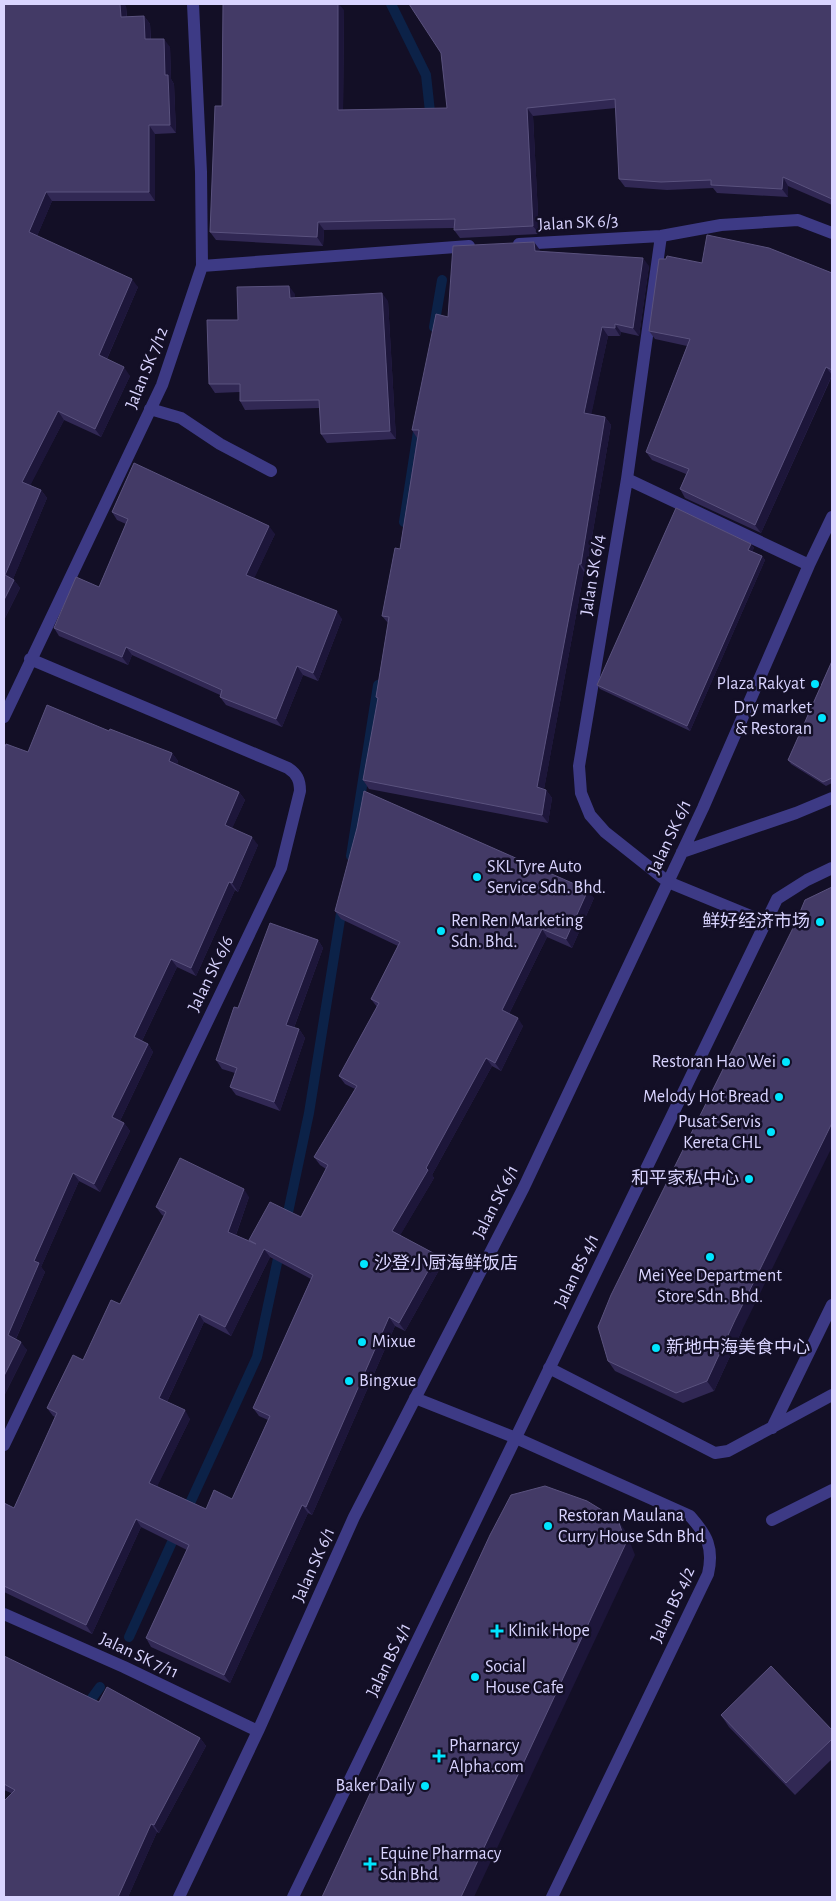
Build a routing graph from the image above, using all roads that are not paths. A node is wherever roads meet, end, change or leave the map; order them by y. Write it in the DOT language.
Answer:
graph roads {
  1 [pos="193,4"];
  2 [pos="832,233"];
  3 [pos="661,236"];
  4 [pos="506,244"];
  5 [pos="477,246"];
  6 [pos="202,266"];
  7 [pos="150,409"];
  8 [pos="271,470"];
  9 [pos="627,480"];
  10 [pos="832,517"];
  11 [pos="809,565"];
  12 [pos="30,659"];
  13 [pos="4,717"];
  14 [pos="832,798"];
  15 [pos="682,852"];
  16 [pos="832,868"];
  17 [pos="668,882"];
  18 [pos="765,922"];
  19 [pos="832,1305"];
  20 [pos="549,1368"];
  21 [pos="832,1395"];
  22 [pos="415,1398"];
  23 [pos="772,1428"];
  24 [pos="516,1438"];
  25 [pos="4,1445"];
  26 [pos="832,1490"];
  27 [pos="772,1520"];
  28 [pos="4,1614"];
  29 [pos="258,1731"];
  30 [pos="179,1897"];
  31 [pos="293,1897"];
  32 [pos="552,1897"];
  1 -- 6 [label="street, Jalan SK 7/12"];
  2 -- 3 [label="street, Jalan SK 6/3"];
  3 -- 4 [label="street, Jalan SK 6/3"];
  3 -- 9 [label="street, Jalan SK 6/4"];
  5 -- 6 [label="street"];
  6 -- 7 [label="street, Jalan SK 7/12"];
  7 -- 8 [label="street"];
  7 -- 12 [label="street, Jalan SK 7/12"];
  9 -- 11 [label="street"];
  9 -- 17 [label="street, Jalan SK 6/4"];
  10 -- 11 [label="street, Jalan SK 6/1"];
  11 -- 15 [label="street, Jalan SK 6/1"];
  12 -- 13 [label="street, Jalan SK 7/12"];
  12 -- 25 [label="street, Jalan SK 6/6"];
  14 -- 15 [label="street"];
  15 -- 17 [label="street, Jalan SK 6/1"];
  16 -- 18 [label="street, Jalan BS 4/1"];
  17 -- 18 [label="street, Jalan SK 6/4"];
  17 -- 22 [label="street, Jalan SK 6/1"];
  18 -- 20 [label="street, Jalan BS 4/1"];
  19 -- 23 [label="street"];
  20 -- 23 [label="street"];
  20 -- 24 [label="street, Jalan BS 4/1"];
  21 -- 23 [label="street"];
  22 -- 24 [label="street, Jalan BS 4/2"];
  22 -- 29 [label="street, Jalan SK 6/1"];
  24 -- 31 [label="street, Jalan BS 4/1"];
  24 -- 32 [label="street, Jalan BS 4/2"];
  26 -- 27 [label="street"];
  28 -- 29 [label="street, Jalan SK 7/11"];
  29 -- 30 [label="street, Jalan SK 6/1"];
}
